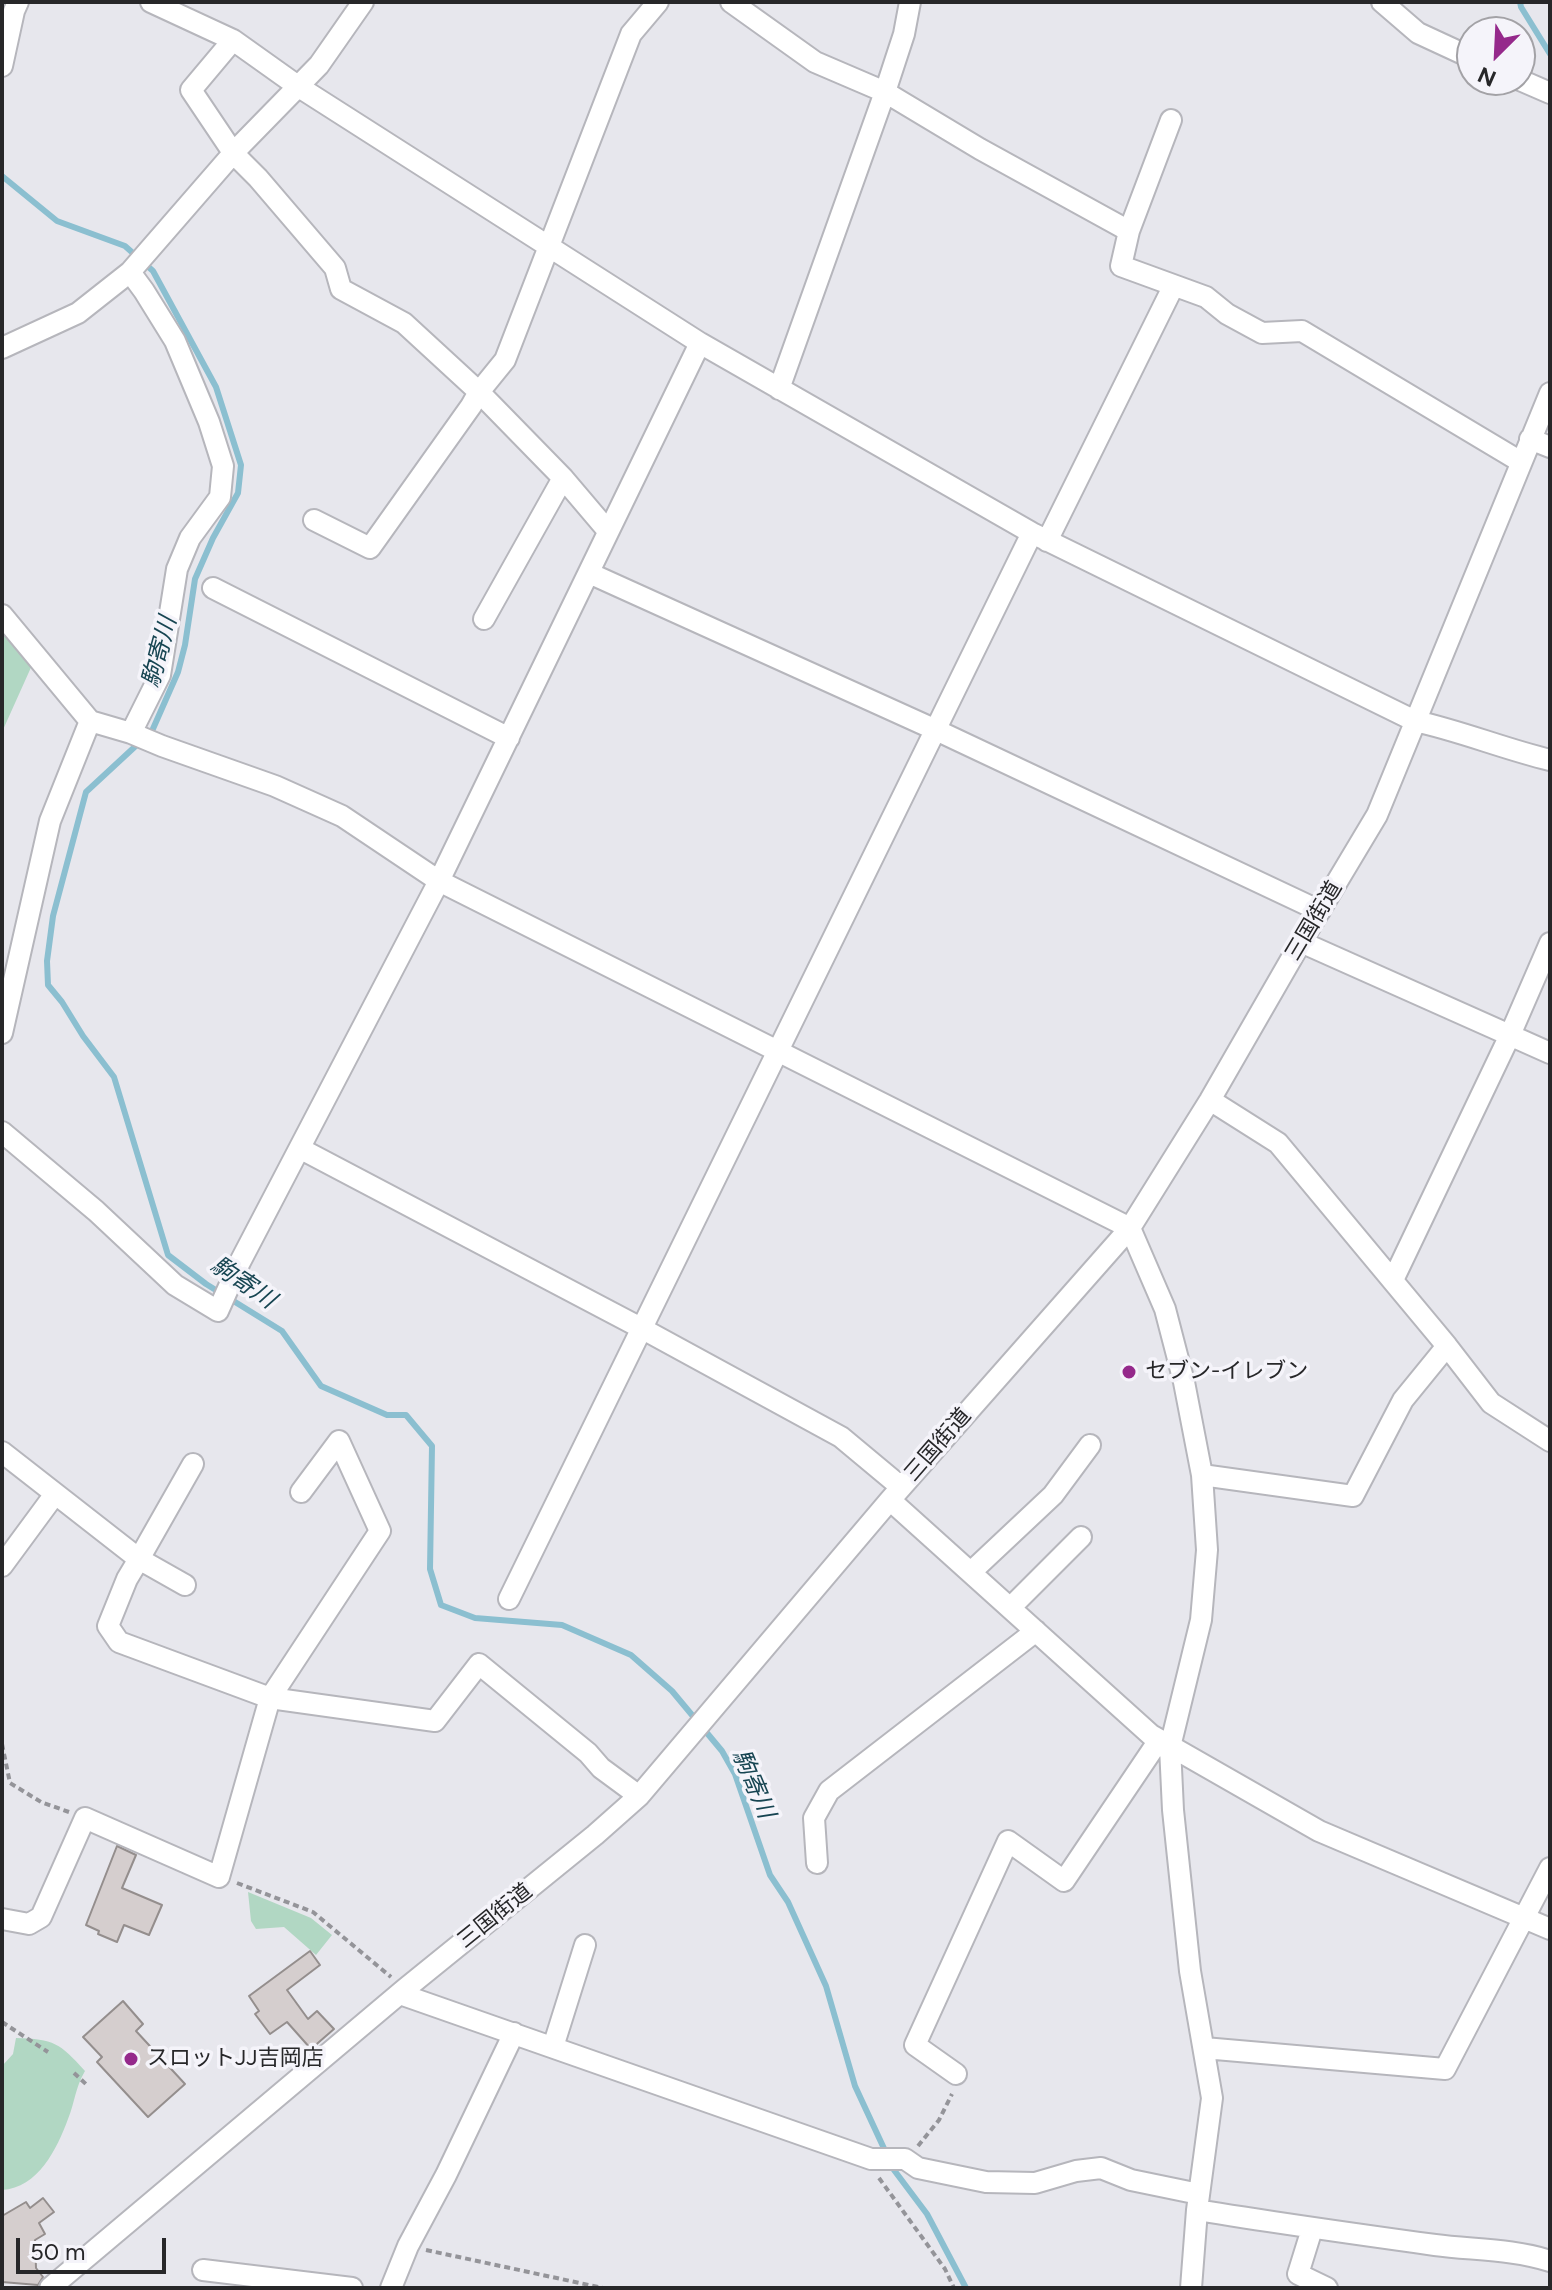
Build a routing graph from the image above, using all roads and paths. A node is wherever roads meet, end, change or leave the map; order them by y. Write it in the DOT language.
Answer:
graph roads {
  1 [pos="18,2"];
  2 [pos="151,2"];
  3 [pos="363,2"];
  4 [pos="658,2"];
  5 [pos="731,2"];
  6 [pos="910,2"];
  7 [pos="1382,2"];
  8 [pos="233,40"];
  9 [pos="1456,51"];
  10 [pos="2,66"];
  11 [pos="299,87"];
  12 [pos="885,92"];
  13 [pos="1171,120"];
  14 [pos="234,154"];
  15 [pos="1129,231"];
  16 [pos="549,247"];
  17 [pos="131,272"];
  18 [pos="1173,287"];
  19 [pos="700,343"];
  20 [pos="2,348"];
  21 [pos="779,389"];
  22 [pos="479,392"];
  23 [pos="1550,393"];
  24 [pos="1530,439"];
  25 [pos="1550,447"];
  26 [pos="1521,462"];
  27 [pos="563,478"];
  28 [pos="314,520"];
  29 [pos="608,531"];
  30 [pos="1039,537"];
  31 [pos="589,573"];
  32 [pos="213,588"];
  33 [pos="2,615"];
  34 [pos="484,619"];
  35 [pos="90,721"];
  36 [pos="1415,721"];
  37 [pos="936,730"];
  38 [pos="131,733"];
  39 [pos="509,738"];
  40 [pos="1550,760"];
  41 [pos="439,881"];
  42 [pos="1320,911"];
  43 [pos="1301,942"];
  44 [pos="1550,943"];
  45 [pos="2,1033"];
  46 [pos="1510,1035"];
  47 [pos="778,1051"];
  48 [pos="1550,1053"];
  49 [pos="1210,1100"];
  50 [pos="2,1132"];
  51 [pos="301,1149"];
  52 [pos="1130,1228"];
  53 [pos="1393,1280"];
  54 [pos="641,1328"];
  55 [pos="1447,1346"];
  56 [pos="1550,1441"];
  57 [pos="1090,1445"];
  58 [pos="2,1452"];
  59 [pos="193,1464"];
  60 [pos="1202,1475"];
  61 [pos="301,1492"];
  62 [pos="896,1493"];
  63 [pos="55,1494"];
  64 [pos="1081,1537"];
  65 [pos="139,1559"];
  66 [pos="2,1566"];
  67 [pos="971,1572"];
  68 [pos="185,1585"];
  69 [pos="509,1599"];
  70 [pos="1010,1608"];
  71 [pos="1036,1631"];
  72 [pos="270,1698"];
  73 [pos="2,1744"];
  74 [pos="1170,1747"];
  75 [pos="639,1796"];
  76 [pos="85,1818"];
  77 [pos="817,1863"];
  78 [pos="1550,1868"];
  79 [pos="219,1877"];
  80 [pos="1523,1917"];
  81 [pos="2,1919"];
  82 [pos="1550,1929"];
  83 [pos="585,1945"];
  84 [pos="402,1991"];
  85 [pos="2,2022"];
  86 [pos="514,2033"];
  87 [pos="553,2047"];
  88 [pos="1204,2048"];
  89 [pos="48,2052"];
  90 [pos="74,2073"];
  91 [pos="956,2074"];
  92 [pos="88,2086"];
  93 [pos="889,2159"];
  94 [pos="1198,2202"];
  95 [pos="1312,2229"];
  96 [pos="408,2246"];
  97 [pos="1550,2261"];
  98 [pos="203,2270"];
  99 [pos="50,2288"];
  100 [pos="352,2288"];
  101 [pos="391,2288"];
  102 [pos="603,2288"];
  103 [pos="954,2288"];
  104 [pos="1191,2288"];
  105 [pos="1327,2288"];
  1 -- 10 [label="street"];
  2 -- 8 [label="street"];
  3 -- 11 [label="street"];
  4 -- 16 [label="street"];
  5 -- 12 [label="street"];
  6 -- 12 [label="street"];
  7 -- 9 [label="street"];
  8 -- 11 [label="street"];
  8 -- 14 [label="street"];
  11 -- 14 [label="street"];
  11 -- 16 [label="street"];
  12 -- 15 [label="street"];
  12 -- 21 [label="street"];
  13 -- 15 [label="street"];
  14 -- 17 [label="street"];
  14 -- 22 [label="street"];
  15 -- 18 [label="street"];
  16 -- 19 [label="street"];
  16 -- 22 [label="street"];
  17 -- 20 [label="street"];
  17 -- 38 [label="street"];
  18 -- 26 [label="street"];
  18 -- 30 [label="street"];
  19 -- 21 [label="street"];
  19 -- 29 [label="street"];
  21 -- 30 [label="street"];
  22 -- 27 [label="street"];
  22 -- 28 [label="street"];
  23 -- 24 [label="street, 三国街道"];
  24 -- 25 [label="street"];
  24 -- 26 [label="street, 三国街道"];
  26 -- 36 [label="street, 三国街道"];
  27 -- 29 [label="street"];
  27 -- 34 [label="street"];
  29 -- 31 [label="street"];
  30 -- 36 [label="street"];
  30 -- 37 [label="street"];
  31 -- 37 [label="street"];
  31 -- 39 [label="street"];
  32 -- 39 [label="street"];
  33 -- 35 [label="street"];
  35 -- 38 [label="street"];
  35 -- 45 [label="street"];
  36 -- 40 [label="street"];
  36 -- 42 [label="street, 三国街道"];
  37 -- 42 [label="street"];
  37 -- 47 [label="street"];
  38 -- 41 [label="street"];
  39 -- 41 [label="street"];
  41 -- 47 [label="street"];
  41 -- 51 [label="street"];
  42 -- 43 [label="street, 三国街道"];
  43 -- 46 [label="street"];
  43 -- 49 [label="street, 三国街道"];
  44 -- 46 [label="street"];
  46 -- 48 [label="street"];
  46 -- 53 [label="street"];
  47 -- 52 [label="street"];
  47 -- 54 [label="street"];
  49 -- 52 [label="street, 三国街道"];
  49 -- 53 [label="street"];
  50 -- 51 [label="street"];
  51 -- 54 [label="street"];
  52 -- 60 [label="street"];
  52 -- 62 [label="street, 三国街道"];
  53 -- 55 [label="street"];
  54 -- 62 [label="street"];
  54 -- 69 [label="street"];
  55 -- 56 [label="street"];
  55 -- 60 [label="street"];
  57 -- 67 [label="street"];
  58 -- 63 [label="street"];
  59 -- 65 [label="street"];
  60 -- 74 [label="street"];
  61 -- 72 [label="street"];
  62 -- 67 [label="street"];
  62 -- 75 [label="street, 三国街道"];
  63 -- 65 [label="street"];
  63 -- 66 [label="street"];
  64 -- 70 [label="street"];
  65 -- 68 [label="street"];
  65 -- 72 [label="street"];
  67 -- 70 [label="street"];
  70 -- 71 [label="street"];
  71 -- 74 [label="street"];
  71 -- 77 [label="street"];
  72 -- 75 [label="street"];
  72 -- 79 [label="street"];
  73 -- 76 [label="path"];
  74 -- 80 [label="street"];
  74 -- 88 [label="street"];
  74 -- 91 [label="street"];
  75 -- 84 [label="street, 三国街道"];
  76 -- 79 [label="street"];
  76 -- 81 [label="street"];
  78 -- 80 [label="street"];
  79 -- 84 [label="path"];
  80 -- 82 [label="street"];
  80 -- 88 [label="street"];
  83 -- 87 [label="street"];
  84 -- 86 [label="street"];
  84 -- 99 [label="street, 三国街道"];
  85 -- 89 [label="path"];
  86 -- 87 [label="street"];
  86 -- 96 [label="street"];
  87 -- 93 [label="street"];
  88 -- 94 [label="street"];
  90 -- 92 [label="path"];
  91 -- 93 [label="path"];
  93 -- 94 [label="street"];
  93 -- 103 [label="path"];
  94 -- 95 [label="street"];
  94 -- 104 [label="street"];
  95 -- 97 [label="street"];
  95 -- 105 [label="street"];
  96 -- 101 [label="street"];
  96 -- 102 [label="path"];
  98 -- 100 [label="street"];
}
